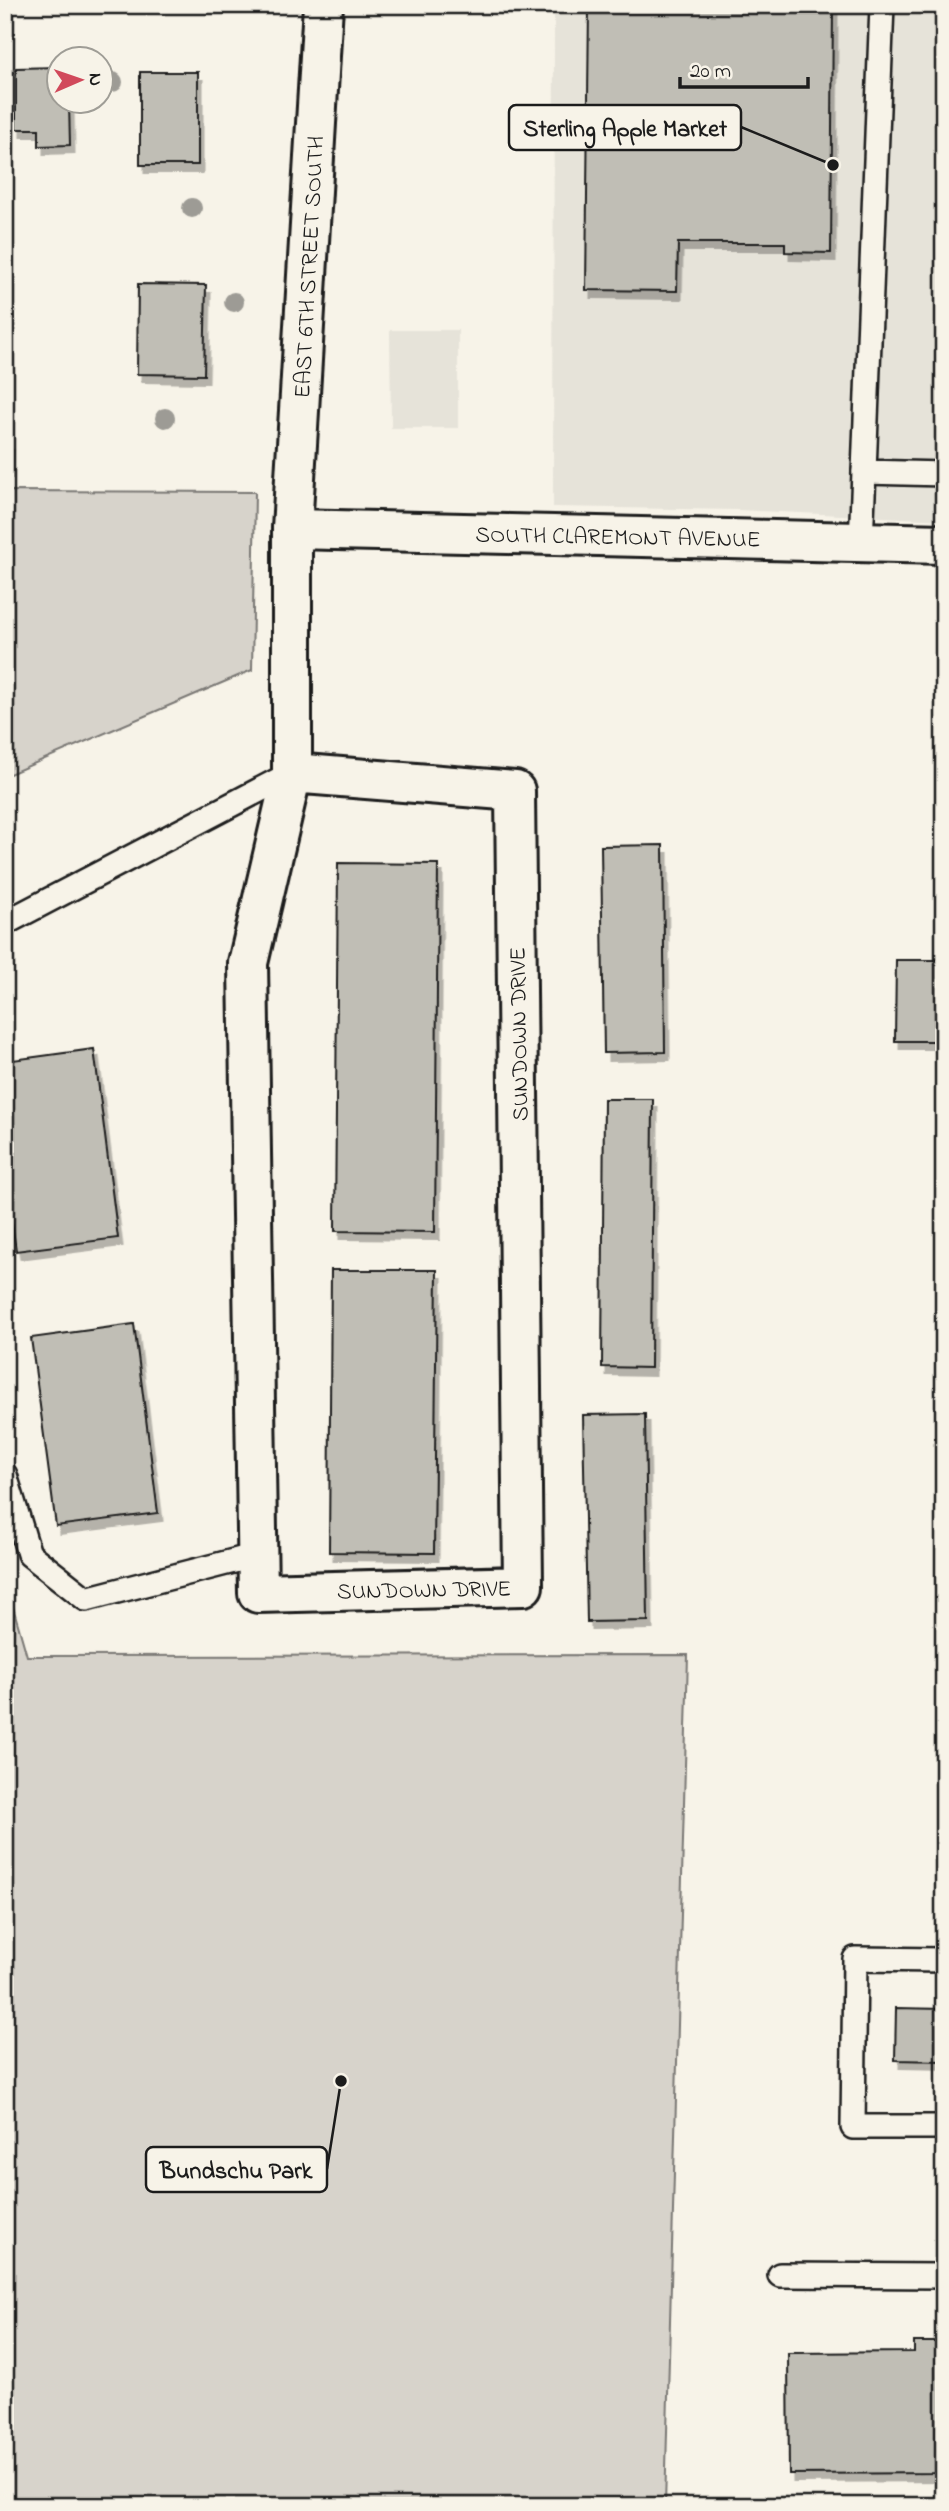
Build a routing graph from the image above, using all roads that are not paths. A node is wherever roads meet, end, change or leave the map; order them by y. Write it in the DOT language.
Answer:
graph roads {
  1 [pos="323,5"];
  2 [pos="881,5"];
  3 [pos="864,472"];
  4 [pos="944,474"];
  5 [pos="292,529"];
  6 [pos="861,542"];
  7 [pos="944,544"];
  8 [pos="292,773"];
  9 [pos="5,923"];
  10 [pos="5,1475"];
  11 [pos="257,1555"];
  12 [pos="944,1960"];
  13 [pos="944,2127"];
  14 [pos="780,2275"];
  15 [pos="944,2276"];
  1 -- 5 [label="street, EAST 6TH STREET SOUTH"];
  2 -- 3 [label="lane"];
  3 -- 4 [label="lane"];
  3 -- 6 [label="lane"];
  5 -- 6 [label="street, SOUTH CLAREMONT AVENUE"];
  5 -- 8 [label="street, SUNDOWN DRIVE"];
  6 -- 7 [label="street, SOUTH CLAREMONT AVENUE"];
  8 -- 9 [label="lane"];
  8 -- 11 [label="street, SUNDOWN DRIVE"];
  8 -- 11 [label="street, SUNDOWN DRIVE"];
  10 -- 11 [label="lane"];
  12 -- 13 [label="lane"];
  14 -- 15 [label="lane"];
}
